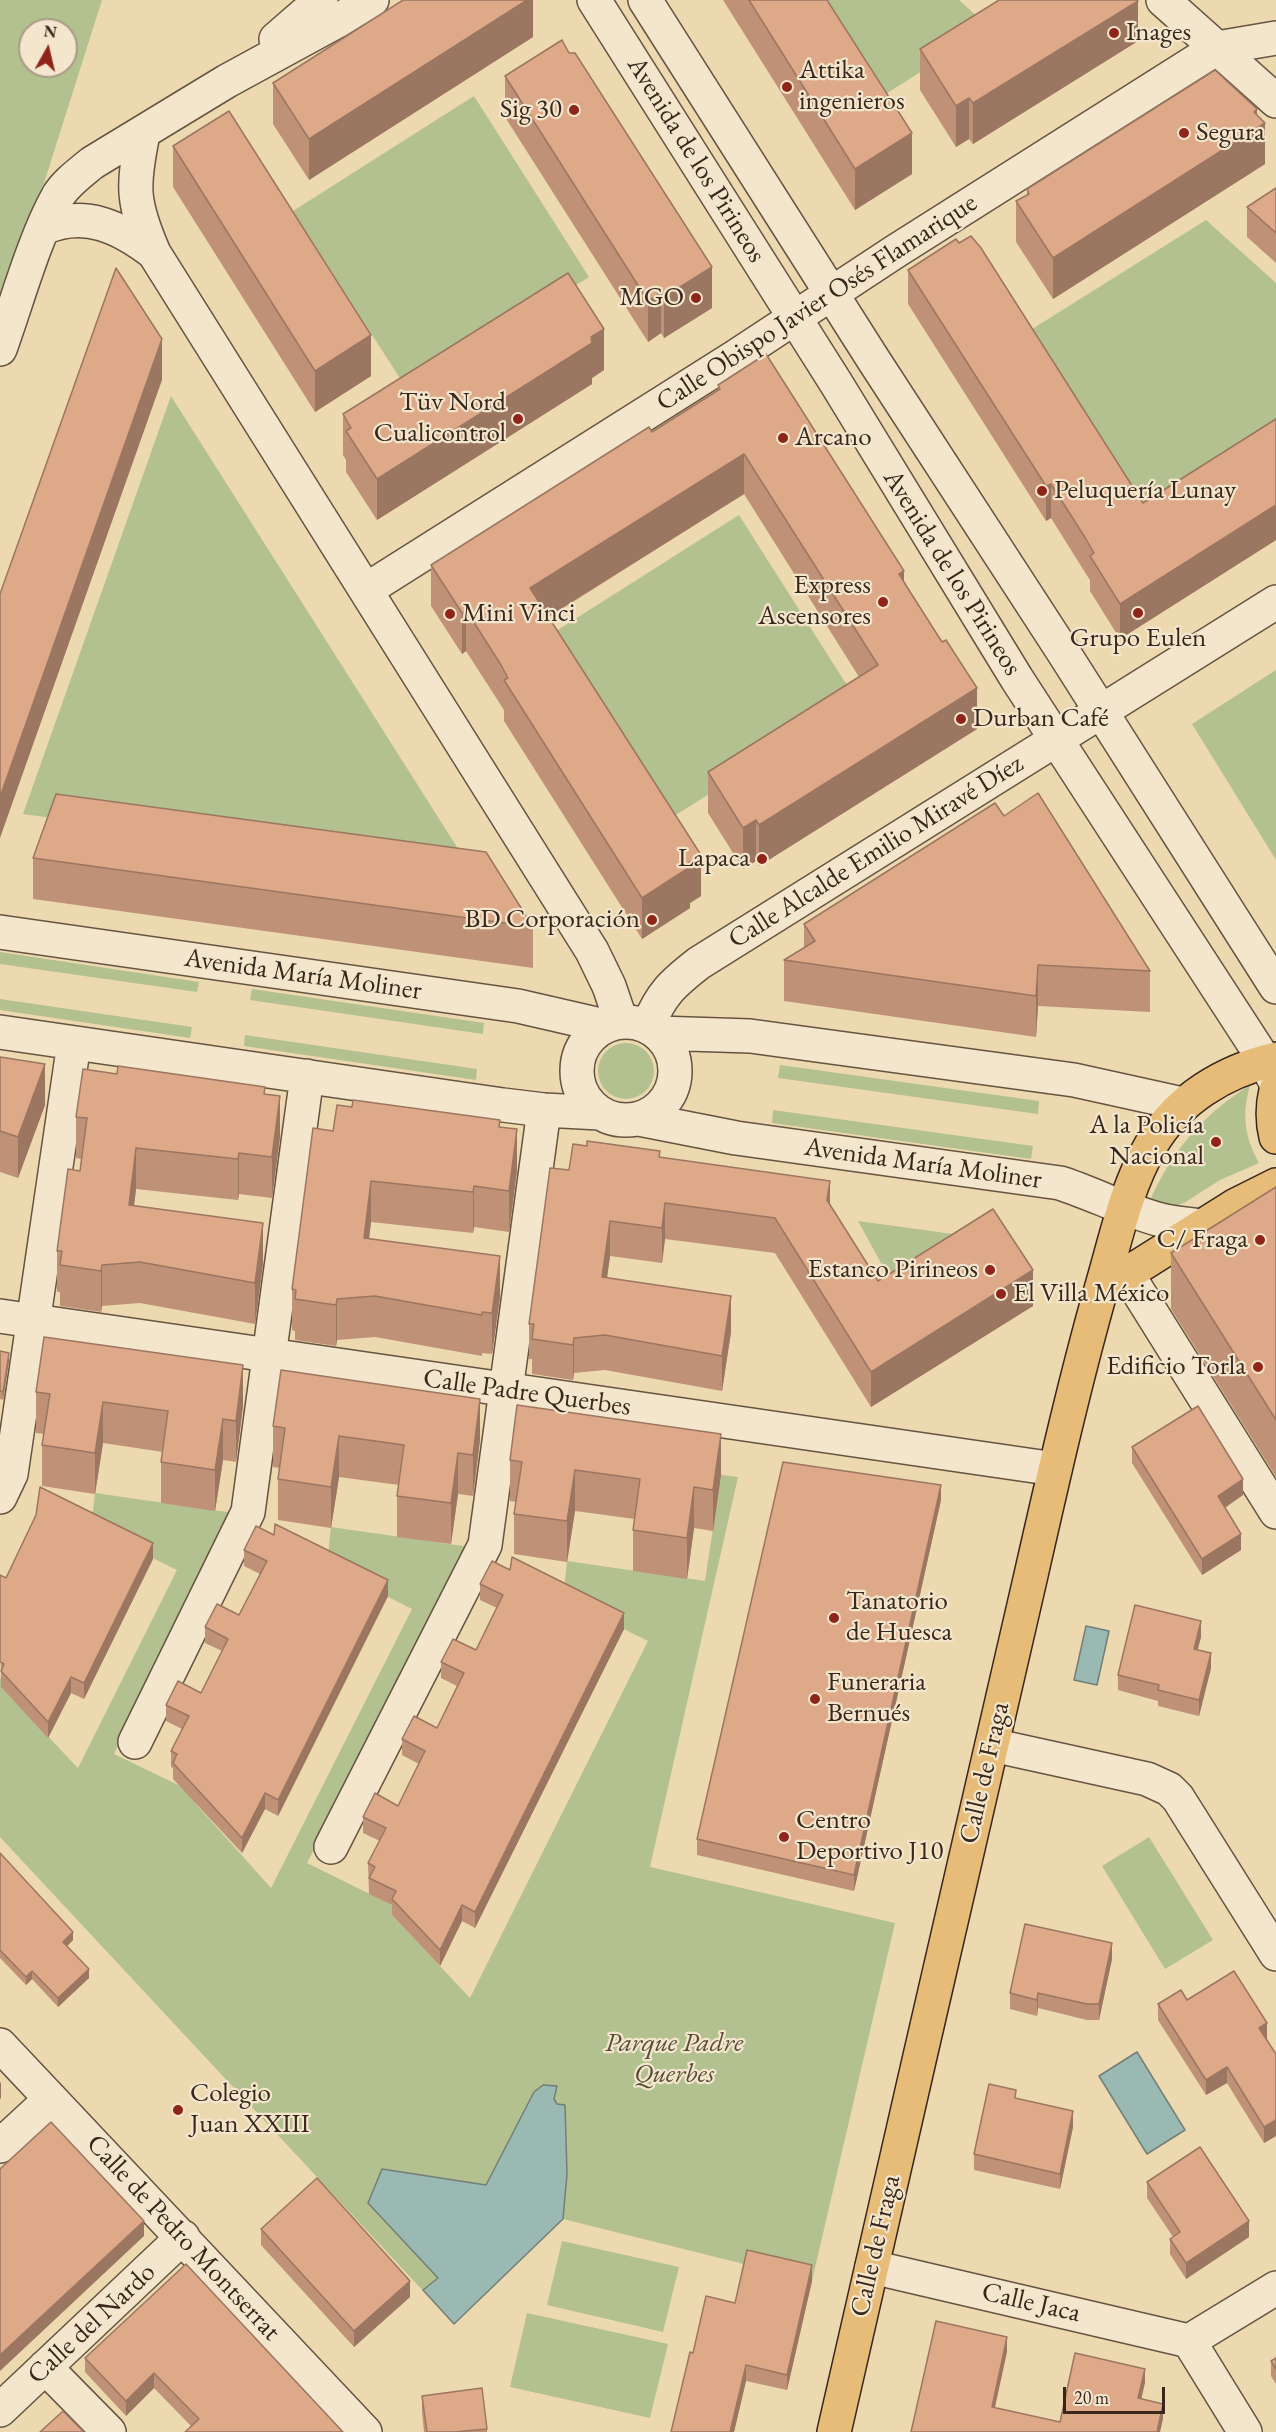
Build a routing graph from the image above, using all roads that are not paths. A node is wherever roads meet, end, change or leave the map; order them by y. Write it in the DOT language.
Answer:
graph roads {
  1 [pos="321,0"];
  2 [pos="372,0"];
  3 [pos="594,0"];
  4 [pos="645,0"];
  5 [pos="1163,0"];
  6 [pos="1276,38"];
  7 [pos="1216,48"];
  8 [pos="227,81"];
  9 [pos="1276,101"];
  10 [pos="143,134"];
  11 [pos="44,228"];
  12 [pos="154,253"];
  13 [pos="832,294"];
  14 [pos="795,317"];
  15 [pos="0,349"];
  16 [pos="366,590"];
  17 [pos="1276,602"];
  18 [pos="1101,711"];
  19 [pos="1056,739"];
  20 [pos="0,932"];
  21 [pos="1276,987"];
  22 [pos="633,1027"];
  23 [pos="0,1032"];
  24 [pos="74,1043"];
  25 [pos="1273,1073"];
  26 [pos="307,1076"];
  27 [pos="1183,1104"];
  28 [pos="544,1110"];
  29 [pos="600,1113"];
  30 [pos="639,1119"];
  31 [pos="1276,1137"];
  32 [pos="1276,1185"];
  33 [pos="1124,1207"];
  34 [pos="1202,1226"];
  35 [pos="1114,1281"];
  36 [pos="0,1316"];
  37 [pos="32,1320"];
  38 [pos="269,1355"];
  39 [pos="505,1390"];
  40 [pos="1055,1469"];
  41 [pos="0,1497"];
  42 [pos="1276,1512"];
  43 [pos="135,1742"];
  44 [pos="992,1745"];
  45 [pos="331,1847"];
  46 [pos="1276,1954"];
  47 [pos="0,2045"];
  48 [pos="51,2099"];
  49 [pos="0,2146"];
  50 [pos="183,2237"];
  51 [pos="872,2266"];
  52 [pos="1276,2288"];
  53 [pos="1190,2341"];
  54 [pos="45,2367"];
  55 [pos="0,2410"];
  56 [pos="110,2432"];
  57 [pos="365,2432"];
  58 [pos="834,2432"];
  59 [pos="1245,2432"];
  1 -- 8 [label="street"];
  2 -- 8 [label="street"];
  3 -- 14 [label="street, Avenida de los Pirineos"];
  4 -- 13 [label="street, Avenida de los Pirineos"];
  5 -- 7 [label="street"];
  6 -- 7 [label="street, Calle Obispo Javier Osés Flamarique"];
  7 -- 9 [label="street"];
  7 -- 13 [label="street, Calle Obispo Javier Osés Flamarique"];
  8 -- 10 [label="street"];
  10 -- 11 [label="street"];
  10 -- 12 [label="street"];
  11 -- 12 [label="street"];
  11 -- 15 [label="street"];
  12 -- 16 [label="street"];
  13 -- 14 [label="street, Calle Obispo Javier Osés Flamarique"];
  13 -- 18 [label="street, Avenida de los Pirineos"];
  14 -- 16 [label="street, Calle Obispo Javier Osés Flamarique"];
  14 -- 19 [label="street, Avenida de los Pirineos"];
  16 -- 22 [label="street"];
  17 -- 18 [label="street, Calle Alcalde Emilio Miravé Díez"];
  18 -- 19 [label="street, Calle Alcalde Emilio Miravé Díez"];
  18 -- 21 [label="street, Avenida de los Pirineos"];
  19 -- 22 [label="street, Calle Alcalde Emilio Miravé Díez"];
  19 -- 25 [label="street, Avenida de los Pirineos"];
  20 -- 22 [label="street, Avenida María Moliner"];
  22 -- 27 [label="street, Avenida María Moliner"];
  22 -- 29 [label="street"];
  22 -- 30 [label="street"];
  23 -- 24 [label="street"];
  24 -- 26 [label="street"];
  24 -- 37 [label="street"];
  25 -- 27 [label="main road, Calle de Fraga"];
  25 -- 31 [label="main road"];
  26 -- 28 [label="street"];
  26 -- 38 [label="street"];
  27 -- 33 [label="main road, Calle de Fraga"];
  28 -- 29 [label="street"];
  28 -- 39 [label="street"];
  29 -- 30 [label="street"];
  30 -- 33 [label="street, Avenida María Moliner"];
  32 -- 34 [label="main road"];
  33 -- 34 [label="street, Avenida María Moliner"];
  33 -- 35 [label="main road, Calle de Fraga"];
  34 -- 35 [label="main road"];
  35 -- 40 [label="main road, Calle de Fraga"];
  35 -- 42 [label="street"];
  36 -- 37 [label="street, Calle Padre Querbes"];
  37 -- 38 [label="street, Calle Padre Querbes"];
  37 -- 41 [label="street"];
  38 -- 39 [label="street, Calle Padre Querbes"];
  38 -- 43 [label="street"];
  39 -- 40 [label="street, Calle Padre Querbes"];
  39 -- 45 [label="street"];
  40 -- 44 [label="main road, Calle de Fraga"];
  44 -- 46 [label="street"];
  44 -- 51 [label="main road, Calle de Fraga"];
  47 -- 48 [label="street, Calle de Pedro Montserrat"];
  48 -- 49 [label="street"];
  48 -- 50 [label="street, Calle de Pedro Montserrat"];
  50 -- 54 [label="street, Calle del Nardo"];
  50 -- 57 [label="street, Calle de Pedro Montserrat"];
  51 -- 53 [label="street, Calle Jaca"];
  51 -- 58 [label="main road, Calle de Fraga"];
  52 -- 53 [label="street"];
  53 -- 59 [label="street"];
  54 -- 55 [label="street, Calle del Nardo"];
  54 -- 56 [label="street"];
}
